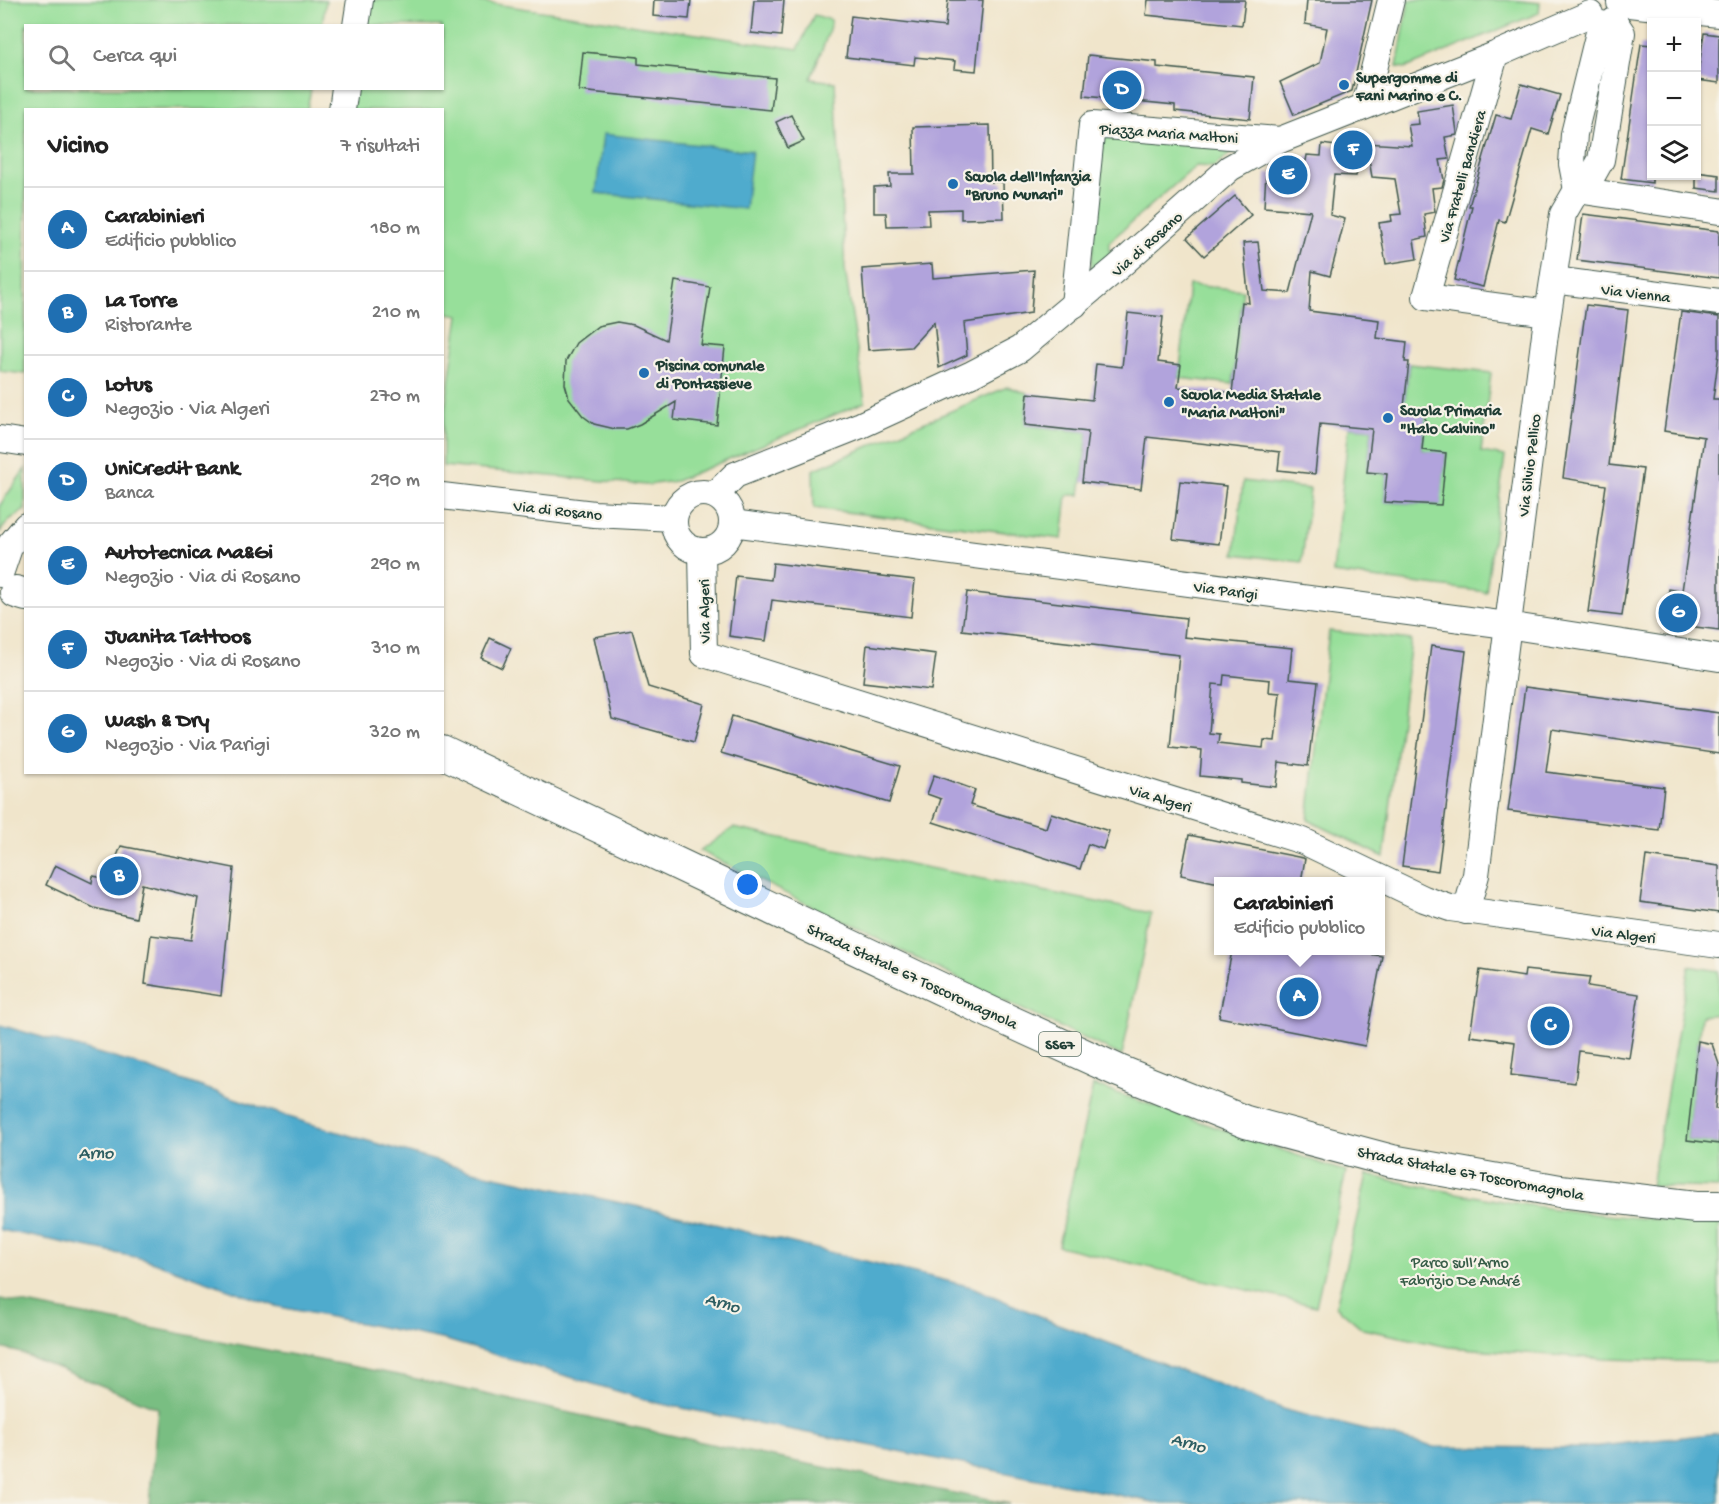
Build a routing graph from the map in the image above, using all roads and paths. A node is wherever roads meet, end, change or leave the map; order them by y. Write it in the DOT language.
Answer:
graph roads {
  1 [pos="360,0"];
  2 [pos="1391,0"];
  3 [pos="1606,10"];
  4 [pos="1719,14"];
  5 [pos="356,24"];
  6 [pos="1495,55"];
  7 [pos="345,90"];
  8 [pos="1365,106"];
  9 [pos="342,108"];
  10 [pos="1280,140"];
  11 [pos="1577,190"];
  12 [pos="1719,211"];
  13 [pos="1554,280"];
  14 [pos="1719,302"];
  15 [pos="1074,305"];
  16 [pos="1548,313"];
  17 [pos="0,439"];
  18 [pos="24,443"];
  19 [pos="716,495"];
  20 [pos="444,496"];
  21 [pos="674,518"];
  22 [pos="732,523"];
  23 [pos="24,528"];
  24 [pos="702,551"];
  25 [pos="12,579"];
  26 [pos="1507,625"];
  27 [pos="1719,658"];
  28 [pos="444,753"];
  29 [pos="1378,877"];
  30 [pos="1385,880"];
  31 [pos="1458,910"];
  32 [pos="1719,945"];
  33 [pos="1719,1207"];
  1 -- 5 [label="street"];
  2 -- 8 [label="street"];
  3 -- 4 [label="street"];
  3 -- 6 [label="street, Via di Rosano"];
  3 -- 11 [label="street"];
  6 -- 8 [label="street, Via di Rosano"];
  6 -- 16 [label="street, Via Fratelli Bandiera"];
  7 -- 9 [label="street"];
  8 -- 10 [label="street, Via di Rosano"];
  10 -- 15 [label="street, Via di Rosano"];
  10 -- 15 [label="street, Piazza Maria Maltoni"];
  11 -- 12 [label="street"];
  11 -- 13 [label="street, Via Silvio Pellico"];
  13 -- 14 [label="street, Via Vienna"];
  13 -- 16 [label="street, Via Silvio Pellico"];
  15 -- 19 [label="street, Via di Rosano"];
  16 -- 26 [label="street, Via Silvio Pellico"];
  17 -- 18 [label="street"];
  19 -- 21 [label="street"];
  19 -- 22 [label="street"];
  20 -- 21 [label="street, Via di Rosano"];
  21 -- 24 [label="street"];
  22 -- 24 [label="street"];
  22 -- 26 [label="street, Via Parigi"];
  23 -- 25 [label="street"];
  24 -- 29 [label="street, Via Algeri"];
  26 -- 27 [label="street, Via Parigi"];
  26 -- 31 [label="street, Via Silvio Pellico"];
  28 -- 33 [label="main road, Strada Statale 67 Toscoromagnola / SS67"];
  30 -- 31 [label="street, Via Algeri"];
  31 -- 32 [label="street, Via Algeri"];
}
